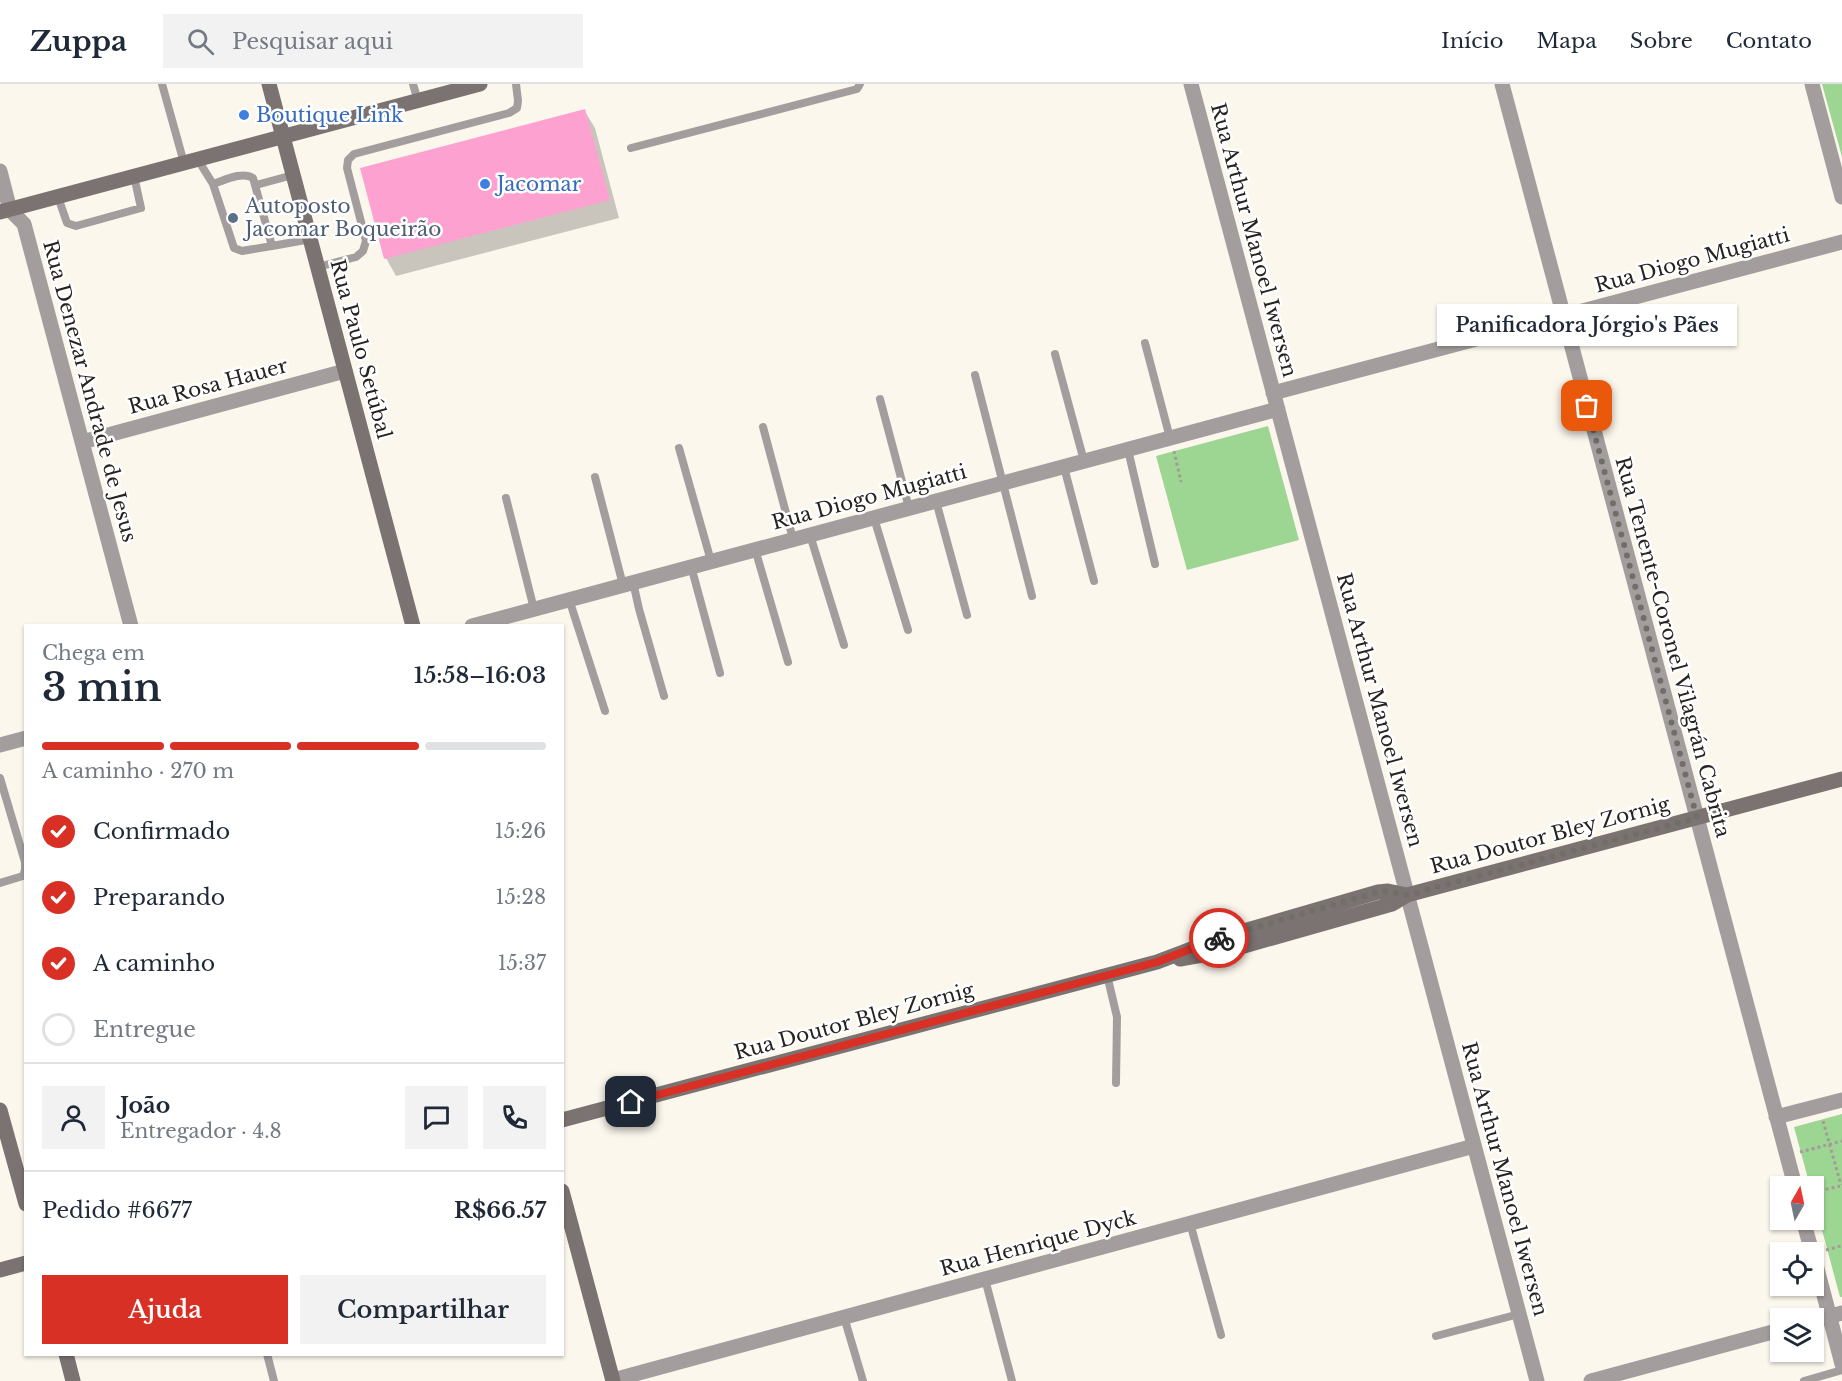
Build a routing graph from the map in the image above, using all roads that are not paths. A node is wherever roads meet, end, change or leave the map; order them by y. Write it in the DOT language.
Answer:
graph roads {
  1 [pos="162,84"];
  2 [pos="269,84"];
  3 [pos="413,84"];
  4 [pos="480,84"];
  5 [pos="516,84"];
  6 [pos="860,84"];
  7 [pos="1191,84"];
  8 [pos="1502,84"];
  9 [pos="1812,84"];
  10 [pos="418,100"];
  11 [pos="283,137"];
  12 [pos="631,148"];
  13 [pos="191,161"];
  14 [pos="0,171"];
  15 [pos="293,176"];
  16 [pos="134,177"];
  17 [pos="213,184"];
  18 [pos="256,185"];
  19 [pos="58,197"];
  20 [pos="1842,197"];
  21 [pos="5,211"];
  22 [pos="311,239"];
  23 [pos="1842,242"];
  24 [pos="272,246"];
  25 [pos="318,267"];
  26 [pos="1563,316"];
  27 [pos="1145,343"];
  28 [pos="1055,354"];
  29 [pos="345,371"];
  30 [pos="975,375"];
  31 [pos="1274,393"];
  32 [pos="880,399"];
  33 [pos="1278,409"];
  34 [pos="763,427"];
  35 [pos="1170,438"];
  36 [pos="82,442"];
  37 [pos="679,448"];
  38 [pos="1128,450"];
  39 [pos="1084,461"];
  40 [pos="1064,467"];
  41 [pos="595,477"];
  42 [pos="1003,483"];
  43 [pos="506,498"];
  44 [pos="936,501"];
  45 [pos="909,508"];
  46 [pos="874,518"];
  47 [pos="810,535"];
  48 [pos="793,539"];
  49 [pos="755,549"];
  50 [pos="711,561"];
  51 [pos="1155,564"];
  52 [pos="691,566"];
  53 [pos="1094,581"];
  54 [pos="628,584"];
  55 [pos="1032,596"];
  56 [pos="569,599"];
  57 [pos="534,609"];
  58 [pos="967,615"];
  59 [pos="507,621"];
  60 [pos="131,624"];
  61 [pos="412,624"];
  62 [pos="486,624"];
  63 [pos="908,630"];
  64 [pos="844,645"];
  65 [pos="788,662"];
  66 [pos="720,673"];
  67 [pos="664,696"];
  68 [pos="605,711"];
  69 [pos="24,739"];
  70 [pos="0,745"];
  71 [pos="0,778"];
  72 [pos="1842,779"];
  73 [pos="1697,818"];
  74 [pos="24,859"];
  75 [pos="24,873"];
  76 [pos="0,883"];
  77 [pos="1407,895"];
  78 [pos="1107,975"];
  79 [pos="1116,1083"];
  80 [pos="1842,1100"];
  81 [pos="0,1110"];
  82 [pos="1776,1117"];
  83 [pos="564,1119"];
  84 [pos="1474,1146"];
  85 [pos="1792,1176"];
  86 [pos="24,1197"];
  87 [pos="564,1198"];
  88 [pos="1190,1223"];
  89 [pos="24,1264"];
  90 [pos="0,1270"];
  91 [pos="985,1279"];
  92 [pos="1824,1283"];
  93 [pos="1519,1314"];
  94 [pos="1836,1315"];
  95 [pos="844,1317"];
  96 [pos="1770,1333"];
  97 [pos="1221,1335"];
  98 [pos="1436,1336"];
  99 [pos="67,1356"];
  100 [pos="268,1356"];
  101 [pos="1842,1364"];
  102 [pos="1842,1370"];
  103 [pos="73,1381"];
  104 [pos="274,1381"];
  105 [pos="613,1381"];
  106 [pos="863,1381"];
  107 [pos="1012,1381"];
  108 [pos="1537,1381"];
  109 [pos="1591,1381"];
  110 [pos="1804,1381"];
  1 -- 13 [label="lane"];
  2 -- 11 [label="main road, Rua Paulo Setúbal"];
  3 -- 10 [label="lane"];
  4 -- 10 [label="main road"];
  5 -- 25 [label="lane"];
  6 -- 12 [label="lane"];
  7 -- 31 [label="street, Rua Arthur Manoel Iwersen"];
  8 -- 26 [label="street, Rua Tenente-Coronel Vilagrán Cabrita"];
  9 -- 20 [label="street"];
  10 -- 11 [label="main road"];
  11 -- 13 [label="main road"];
  11 -- 15 [label="main road, Rua Paulo Setúbal"];
  13 -- 16 [label="main road"];
  13 -- 17 [label="lane"];
  14 -- 21 [label="street, Rua Denezar Andrade de Jesus"];
  15 -- 18 [label="lane"];
  15 -- 22 [label="main road, Rua Paulo Setúbal"];
  16 -- 19 [label="main road"];
  16 -- 19 [label="lane"];
  17 -- 18 [label="lane"];
  17 -- 24 [label="lane"];
  18 -- 24 [label="lane"];
  19 -- 21 [label="main road"];
  21 -- 36 [label="street, Rua Denezar Andrade de Jesus"];
  22 -- 24 [label="lane"];
  22 -- 25 [label="main road, Rua Paulo Setúbal"];
  23 -- 26 [label="street, Rua Diogo Mugiatti"];
  25 -- 29 [label="main road, Rua Paulo Setúbal"];
  26 -- 31 [label="street, Rua Diogo Mugiatti"];
  26 -- 73 [label="street, Rua Tenente-Coronel Vilagrán Cabrita"];
  27 -- 35 [label="lane"];
  28 -- 39 [label="lane"];
  29 -- 36 [label="street, Rua Rosa Hauer"];
  29 -- 61 [label="main road, Rua Paulo Setúbal"];
  30 -- 42 [label="lane"];
  31 -- 33 [label="street, Rua Arthur Manoel Iwersen"];
  32 -- 45 [label="lane"];
  33 -- 35 [label="street, Rua Diogo Mugiatti"];
  33 -- 77 [label="street, Rua Arthur Manoel Iwersen"];
  34 -- 48 [label="lane"];
  35 -- 38 [label="street, Rua Diogo Mugiatti"];
  36 -- 60 [label="street, Rua Denezar Andrade de Jesus"];
  37 -- 50 [label="lane"];
  38 -- 39 [label="street, Rua Diogo Mugiatti"];
  38 -- 51 [label="lane"];
  39 -- 40 [label="street, Rua Diogo Mugiatti"];
  40 -- 42 [label="street, Rua Diogo Mugiatti"];
  40 -- 53 [label="lane"];
  41 -- 54 [label="lane"];
  42 -- 44 [label="street, Rua Diogo Mugiatti"];
  42 -- 55 [label="lane"];
  43 -- 57 [label="lane"];
  44 -- 45 [label="street, Rua Diogo Mugiatti"];
  44 -- 58 [label="lane"];
  45 -- 46 [label="street, Rua Diogo Mugiatti"];
  46 -- 47 [label="street, Rua Diogo Mugiatti"];
  46 -- 63 [label="lane"];
  47 -- 48 [label="street, Rua Diogo Mugiatti"];
  47 -- 64 [label="lane"];
  48 -- 49 [label="street, Rua Diogo Mugiatti"];
  49 -- 50 [label="street, Rua Diogo Mugiatti"];
  49 -- 65 [label="lane"];
  50 -- 52 [label="street, Rua Diogo Mugiatti"];
  52 -- 54 [label="street, Rua Diogo Mugiatti"];
  52 -- 66 [label="lane"];
  54 -- 56 [label="street, Rua Diogo Mugiatti"];
  54 -- 67 [label="lane"];
  56 -- 57 [label="street, Rua Diogo Mugiatti"];
  56 -- 68 [label="lane"];
  57 -- 59 [label="street, Rua Diogo Mugiatti"];
  59 -- 62 [label="street, Rua Diogo Mugiatti"];
  69 -- 70 [label="street"];
  71 -- 74 [label="lane"];
  72 -- 73 [label="main road, Rua Doutor Bley Zornig"];
  73 -- 77 [label="main road, Rua Doutor Bley Zornig"];
  73 -- 82 [label="street, Rua Tenente-Coronel Vilagrán Cabrita"];
  75 -- 76 [label="lane"];
  77 -- 78 [label="main road, Rua Doutor Bley Zornig"];
  77 -- 84 [label="street, Rua Arthur Manoel Iwersen"];
  78 -- 79 [label="lane"];
  78 -- 83 [label="main road, Rua Doutor Bley Zornig"];
  80 -- 82 [label="street"];
  81 -- 86 [label="main road"];
  82 -- 85 [label="street, Rua Tenente-Coronel Vilagrán Cabrita"];
  84 -- 88 [label="street, Rua Henrique Dyck"];
  84 -- 93 [label="street, Rua Arthur Manoel Iwersen"];
  87 -- 105 [label="main road"];
  88 -- 91 [label="street, Rua Henrique Dyck"];
  88 -- 97 [label="lane"];
  89 -- 90 [label="main road"];
  91 -- 95 [label="street, Rua Henrique Dyck"];
  91 -- 107 [label="lane"];
  92 -- 94 [label="street"];
  93 -- 98 [label="lane"];
  93 -- 108 [label="street, Rua Arthur Manoel Iwersen"];
  94 -- 101 [label="street"];
  95 -- 105 [label="street, Rua Henrique Dyck"];
  95 -- 106 [label="lane"];
  96 -- 109 [label="street"];
  99 -- 103 [label="main road"];
  100 -- 104 [label="lane"];
  102 -- 110 [label="lane"];
}
